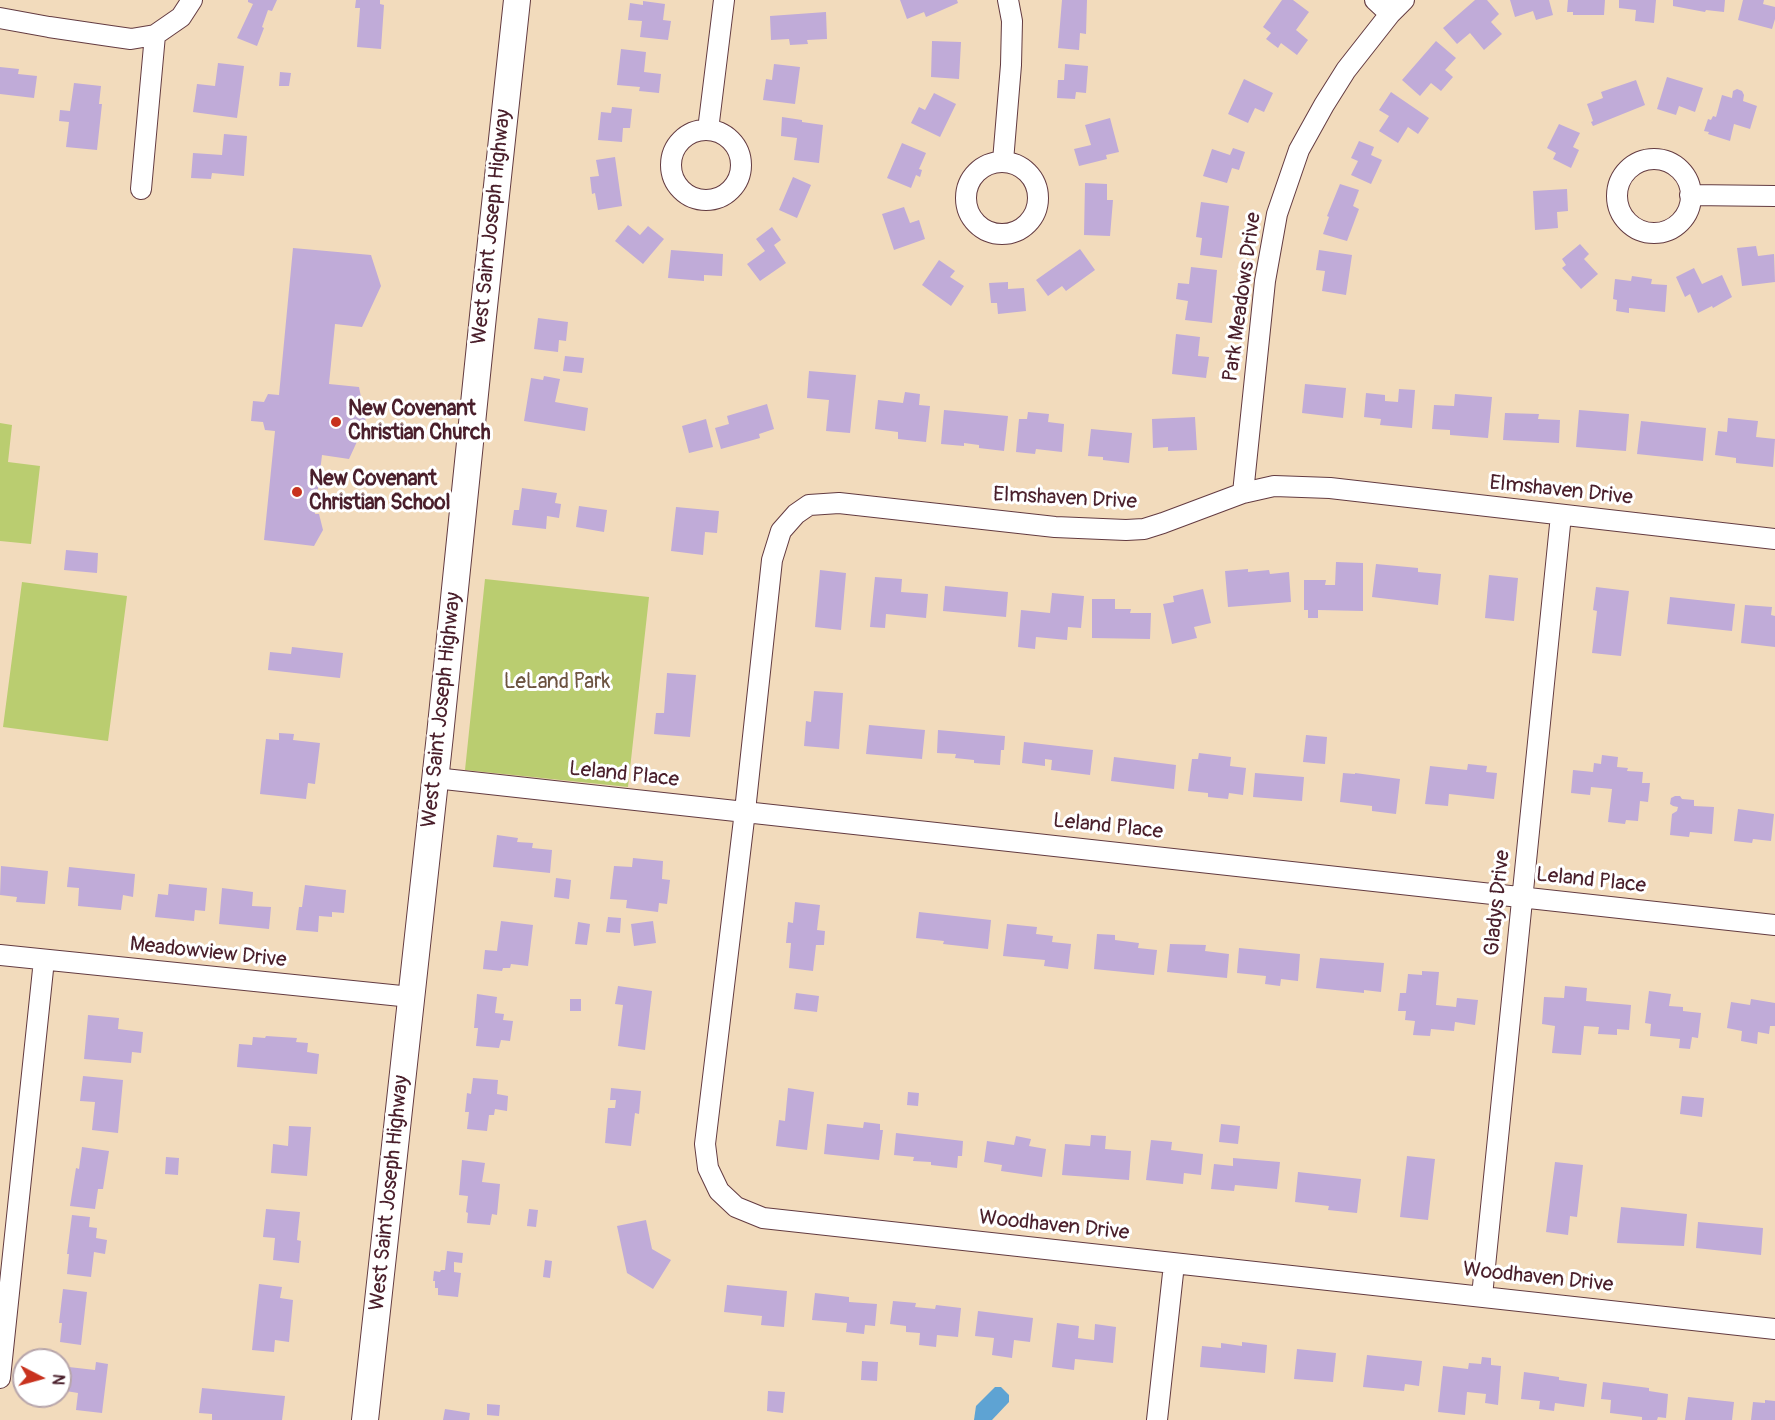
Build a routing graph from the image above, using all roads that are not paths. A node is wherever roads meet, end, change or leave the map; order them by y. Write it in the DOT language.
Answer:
graph roads {
  1 [pos="192,0"];
  2 [pos="517,0"];
  3 [pos="724,0"];
  4 [pos="1008,0"];
  5 [pos="1375,0"];
  6 [pos="1397,7"];
  7 [pos="0,18"];
  8 [pos="155,35"];
  9 [pos="708,130"];
  10 [pos="1003,161"];
  11 [pos="141,189"];
  12 [pos="1690,195"];
  13 [pos="1775,196"];
  14 [pos="1243,493"];
  15 [pos="1561,515"];
  16 [pos="1775,539"];
  17 [pos="435,778"];
  18 [pos="745,811"];
  19 [pos="1522,897"];
  20 [pos="1775,925"];
  21 [pos="0,955"];
  22 [pos="45,960"];
  23 [pos="411,997"];
  24 [pos="1174,1264"];
  25 [pos="1482,1296"];
  26 [pos="1775,1329"];
  27 [pos="0,1378"];
  28 [pos="365,1420"];
  29 [pos="1157,1420"];
  1 -- 8 [label="street"];
  2 -- 17 [label="street, West Saint Joseph Highway"];
  3 -- 9 [label="street"];
  4 -- 10 [label="street"];
  5 -- 6 [label="street"];
  6 -- 14 [label="street, Park Meadows Drive"];
  7 -- 8 [label="street"];
  8 -- 11 [label="street"];
  12 -- 13 [label="street"];
  14 -- 15 [label="street, Elmshaven Drive"];
  14 -- 18 [label="street, Elmshaven Drive"];
  15 -- 16 [label="street, Elmshaven Drive"];
  15 -- 19 [label="street, Gladys Drive"];
  17 -- 18 [label="street, Leland Place"];
  17 -- 23 [label="street, West Saint Joseph Highway"];
  18 -- 19 [label="street, Leland Place"];
  18 -- 24 [label="street, Woodhaven Drive"];
  19 -- 20 [label="street, Leland Place"];
  19 -- 25 [label="street, Gladys Drive"];
  21 -- 22 [label="street, Meadowview Drive"];
  22 -- 23 [label="street, Meadowview Drive"];
  22 -- 27 [label="street"];
  23 -- 28 [label="street, West Saint Joseph Highway"];
  24 -- 25 [label="street, Woodhaven Drive"];
  24 -- 29 [label="street"];
  25 -- 26 [label="street, Woodhaven Drive"];
}
